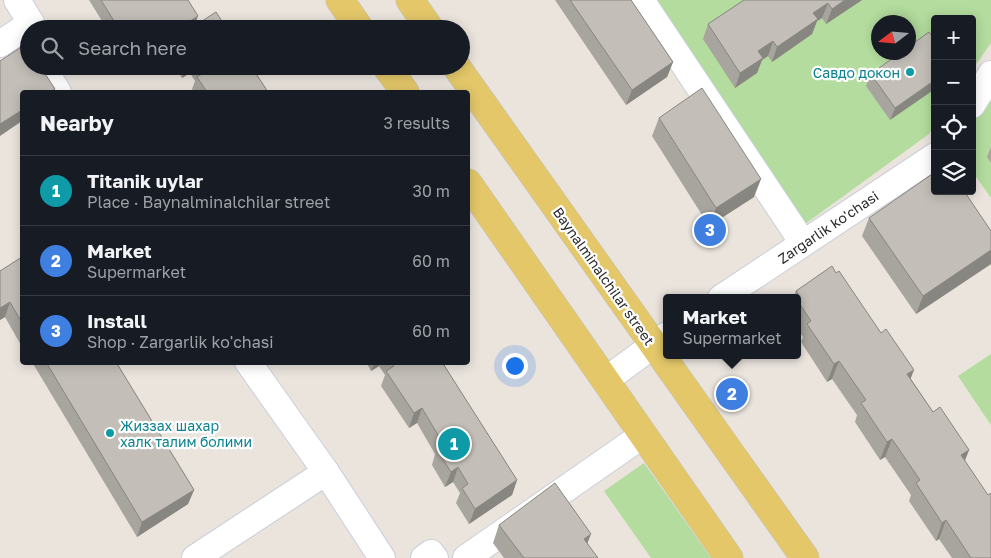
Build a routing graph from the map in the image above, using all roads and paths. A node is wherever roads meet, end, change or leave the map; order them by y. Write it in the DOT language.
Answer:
graph roads {
  1 [pos="17,0"];
  2 [pos="340,0"];
  3 [pos="410,0"];
  4 [pos="641,0"];
  5 [pos="28,20"];
  6 [pos="354,20"];
  7 [pos="424,20"];
  8 [pos="20,32"];
  9 [pos="0,44"];
  10 [pos="991,74"];
  11 [pos="48,75"];
  12 [pos="393,75"];
  13 [pos="463,75"];
  14 [pos="57,90"];
  15 [pos="404,90"];
  16 [pos="976,98"];
  17 [pos="931,159"];
  18 [pos="470,186"];
  19 [pos="804,244"];
  20 [pos="727,294"];
  21 [pos="660,340"];
  22 [pos="673,359"];
  23 [pos="250,365"];
  24 [pos="606,380"];
  25 [pos="643,435"];
  26 [pos="326,472"];
  27 [pos="195,558"];
  28 [pos="382,558"];
  29 [pos="424,558"];
  30 [pos="435,558"];
  31 [pos="466,558"];
  32 [pos="729,558"];
  33 [pos="805,558"];
  1 -- 5 [label="street"];
  2 -- 6 [label="main road"];
  3 -- 7 [label="main road"];
  4 -- 19 [label="street"];
  8 -- 9 [label="street"];
  10 -- 16 [label="street"];
  11 -- 14 [label="street"];
  12 -- 15 [label="main road"];
  13 -- 21 [label="main road, Baynalminalchilar street"];
  17 -- 19 [label="street, Zargarlik ko'chasi"];
  18 -- 24 [label="main road"];
  19 -- 20 [label="street, Zargarlik ko'chasi"];
  21 -- 24 [label="street"];
  22 -- 33 [label="main road, Baynalminalchilar street"];
  23 -- 26 [label="street"];
  24 -- 25 [label="main road"];
  25 -- 31 [label="street"];
  25 -- 32 [label="main road"];
  26 -- 27 [label="street"];
  26 -- 28 [label="street"];
  29 -- 30 [label="street"];
}
